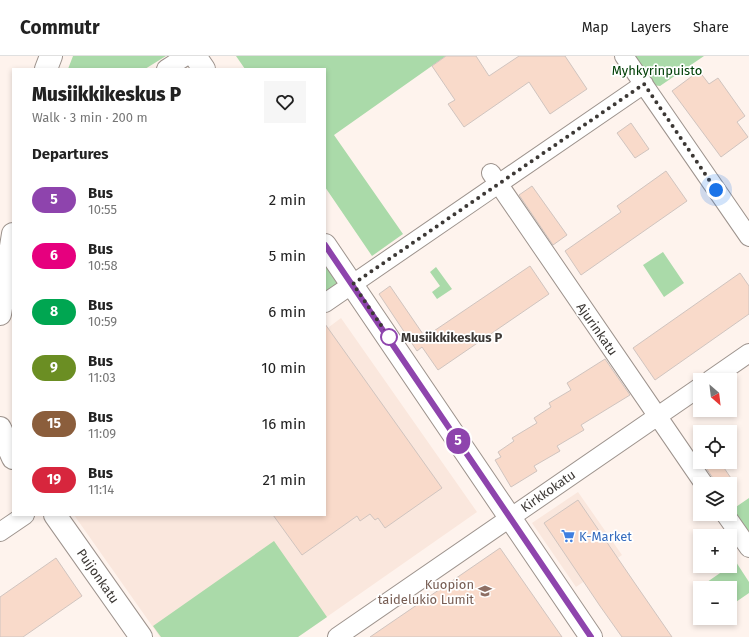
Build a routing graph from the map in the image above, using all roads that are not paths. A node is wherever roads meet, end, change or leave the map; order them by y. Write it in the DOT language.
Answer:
graph roads {
  1 [pos="36,56"];
  2 [pos="51,56"];
  3 [pos="186,56"];
  4 [pos="195,56"];
  5 [pos="624,56"];
  6 [pos="36,68"];
  7 [pos="46,68"];
  8 [pos="168,68"];
  9 [pos="203,68"];
  10 [pos="644,84"];
  11 [pos="494,179"];
  12 [pos="749,237"];
  13 [pos="12,240"];
  14 [pos="326,245"];
  15 [pos="353,284"];
  16 [pos="326,303"];
  17 [pos="0,314"];
  18 [pos="749,353"];
  19 [pos="720,373"];
  20 [pos="693,392"];
  21 [pos="657,416"];
  22 [pos="0,428"];
  23 [pos="12,456"];
  24 [pos="699,477"];
  25 [pos="24,516"];
  26 [pos="56,516"];
  27 [pos="510,517"];
  28 [pos="731,521"];
  29 [pos="0,532"];
  30 [pos="749,548"];
  31 [pos="141,637"];
  32 [pos="337,637"];
  33 [pos="591,637"];
  1 -- 6 [label="main road"];
  2 -- 7 [label="main road"];
  3 -- 8 [label="street"];
  4 -- 9 [label="main road"];
  5 -- 10 [label="street"];
  10 -- 11 [label="street"];
  10 -- 12 [label="street"];
  11 -- 15 [label="street"];
  11 -- 21 [label="street, Ajurinkatu"];
  13 -- 17 [label="main road"];
  14 -- 15 [label="main road"];
  15 -- 16 [label="street"];
  15 -- 27 [label="main road"];
  18 -- 19 [label="street"];
  20 -- 21 [label="street, Kirkkokatu"];
  21 -- 24 [label="street, Ajurinkatu"];
  21 -- 27 [label="street, Kirkkokatu"];
  22 -- 23 [label="main road"];
  25 -- 29 [label="street"];
  26 -- 31 [label="main road, Puijonkatu"];
  27 -- 32 [label="street, Kirkkokatu"];
  27 -- 33 [label="main road"];
  28 -- 30 [label="street"];
}
